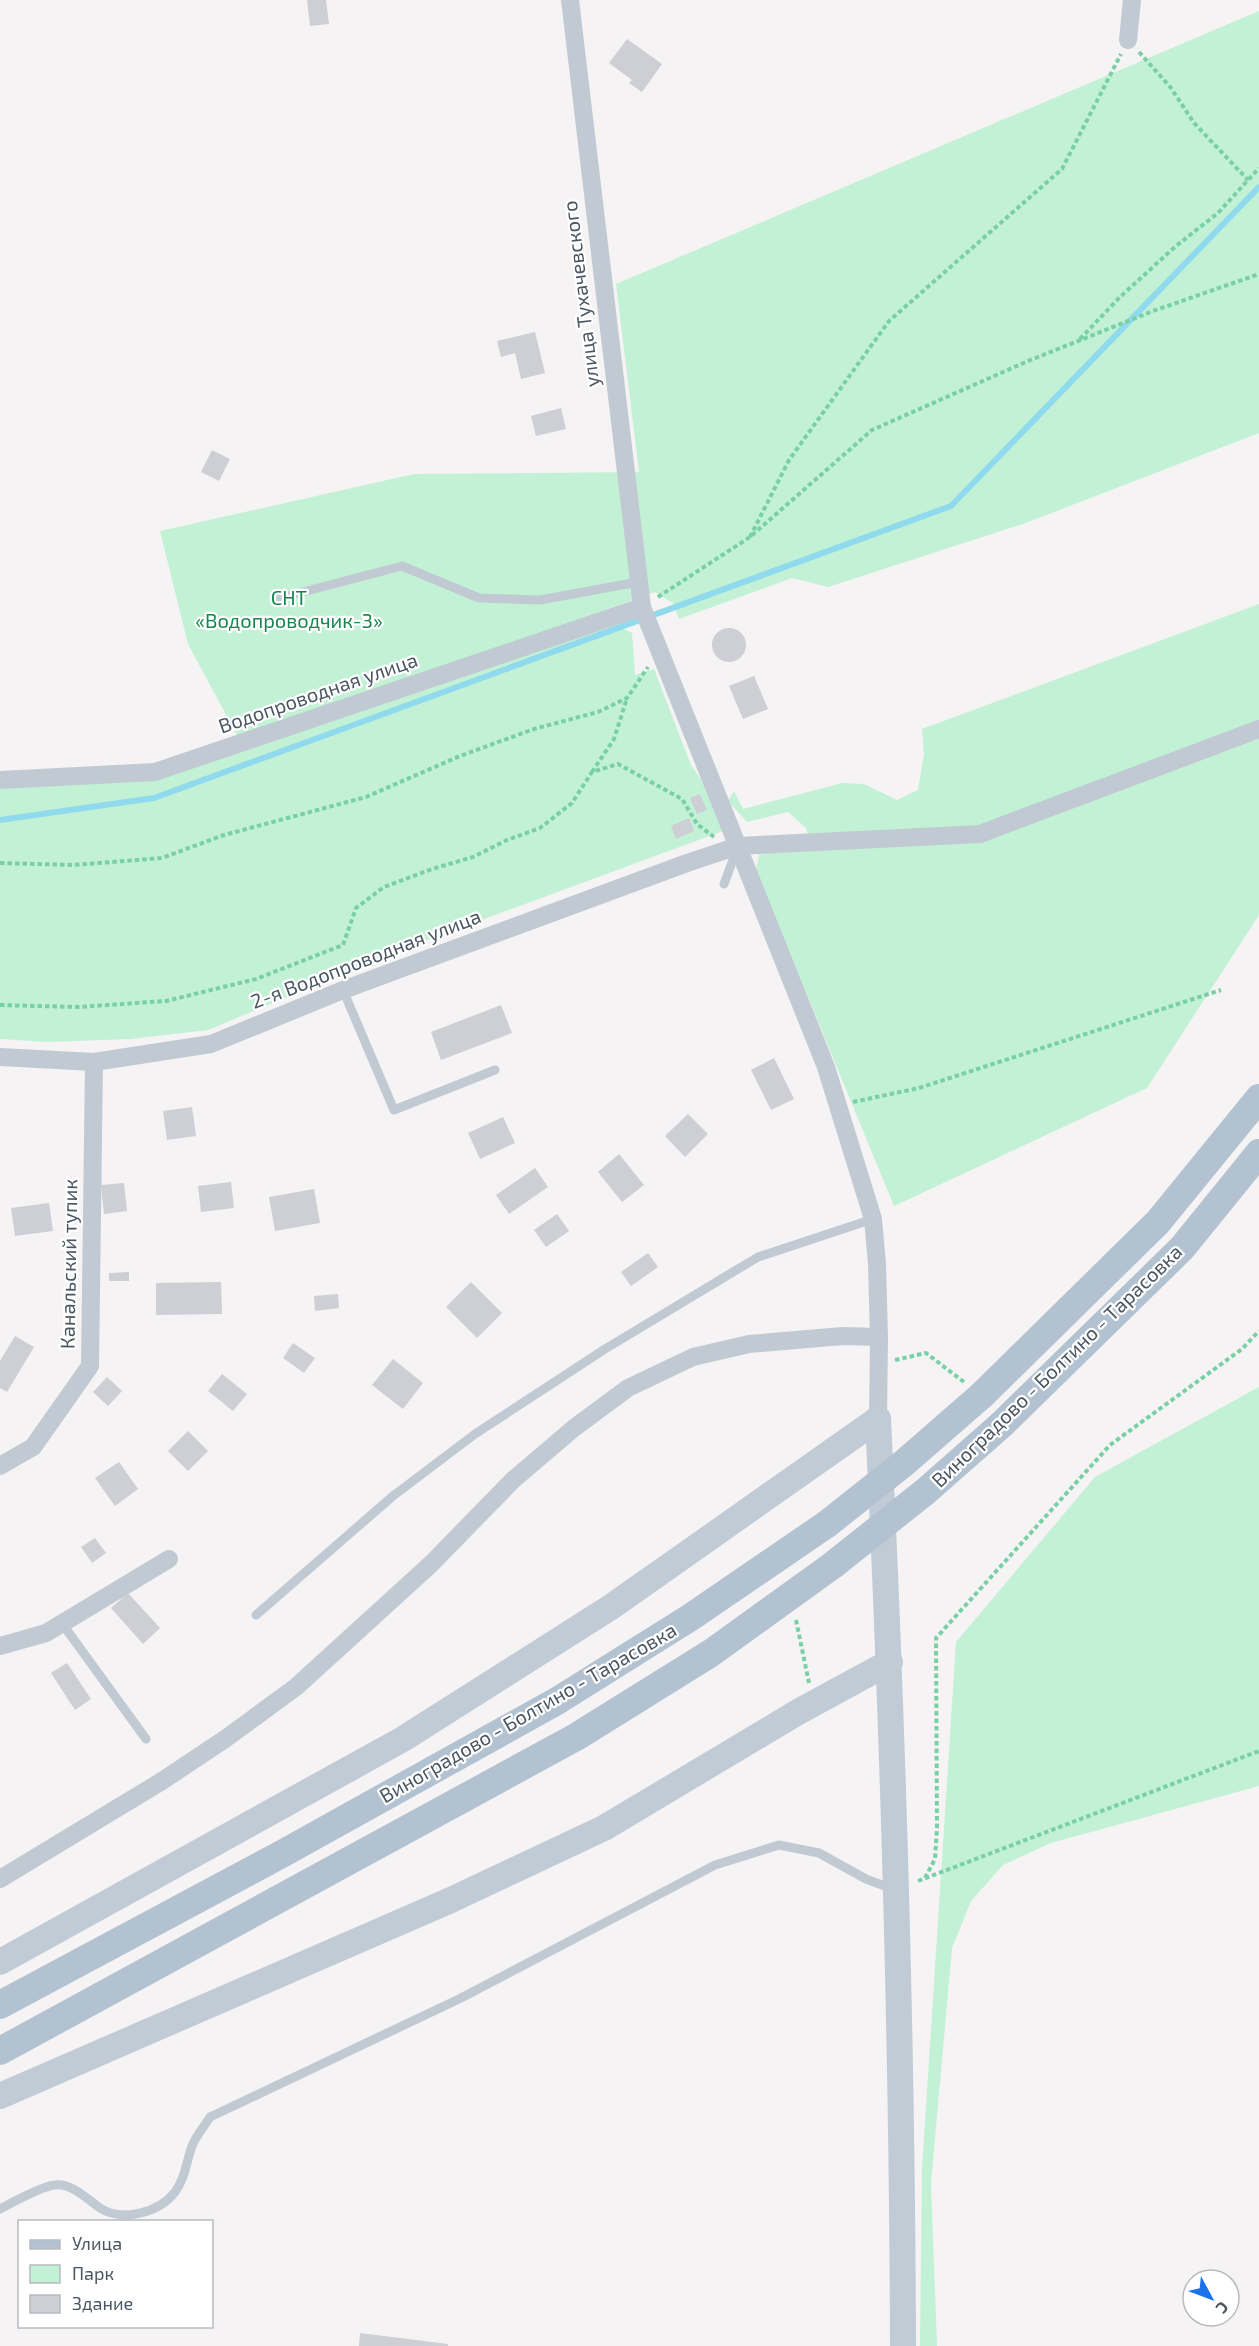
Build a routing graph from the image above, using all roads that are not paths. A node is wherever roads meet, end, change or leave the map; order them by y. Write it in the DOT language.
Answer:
graph roads {
  1 [pos="570,0"];
  2 [pos="1132,0"];
  3 [pos="1128,40"];
  4 [pos="638,582"];
  5 [pos="276,600"];
  6 [pos="642,607"];
  7 [pos="1259,729"];
  8 [pos="0,780"];
  9 [pos="735,848"];
  10 [pos="724,884"];
  11 [pos="343,990"];
  12 [pos="0,1057"];
  13 [pos="94,1062"];
  14 [pos="495,1070"];
  15 [pos="1259,1098"];
  16 [pos="1259,1153"];
  17 [pos="873,1219"];
  18 [pos="879,1337"];
  19 [pos="878,1419"];
  20 [pos="0,1466"];
  21 [pos="169,1559"];
  22 [pos="256,1615"];
  23 [pos="61,1622"];
  24 [pos="0,1646"];
  25 [pos="890,1662"];
  26 [pos="146,1739"];
  27 [pos="0,1879"];
  28 [pos="895,1890"];
  29 [pos="0,1962"];
  30 [pos="0,2005"];
  31 [pos="0,2051"];
  32 [pos="0,2096"];
  33 [pos="0,2209"];
  34 [pos="903,2346"];
  1 -- 4 [label="street, улица Тухачевского"];
  2 -- 3 [label="street"];
  4 -- 5 [label="lane"];
  4 -- 6 [label="street, улица Тухачевского"];
  6 -- 8 [label="street, Водопроводная улица"];
  6 -- 9 [label="street, улица Тухачевского"];
  7 -- 9 [label="street, 2-я Водопроводная улица"];
  9 -- 10 [label="lane"];
  9 -- 11 [label="street, 2-я Водопроводная улица"];
  9 -- 17 [label="street, улица Тухачевского"];
  11 -- 13 [label="street, 2-я Водопроводная улица"];
  11 -- 14 [label="lane"];
  12 -- 13 [label="street, 2-я Водопроводная улица"];
  13 -- 20 [label="street, Канальский тупик"];
  15 -- 30 [label="main road, Виноградово - Болтино - Тарасовка, bridge"];
  16 -- 31 [label="main road, Виноградово - Болтино - Тарасовка, bridge"];
  17 -- 18 [label="street, улица Тухачевского"];
  17 -- 22 [label="lane"];
  18 -- 19 [label="street, улица Тухачевского"];
  18 -- 27 [label="street"];
  19 -- 25 [label="street"];
  19 -- 29 [label="street"];
  21 -- 23 [label="street"];
  23 -- 24 [label="street"];
  23 -- 26 [label="lane"];
  25 -- 28 [label="street"];
  25 -- 32 [label="street"];
  28 -- 33 [label="lane"];
  28 -- 34 [label="street"];
}
